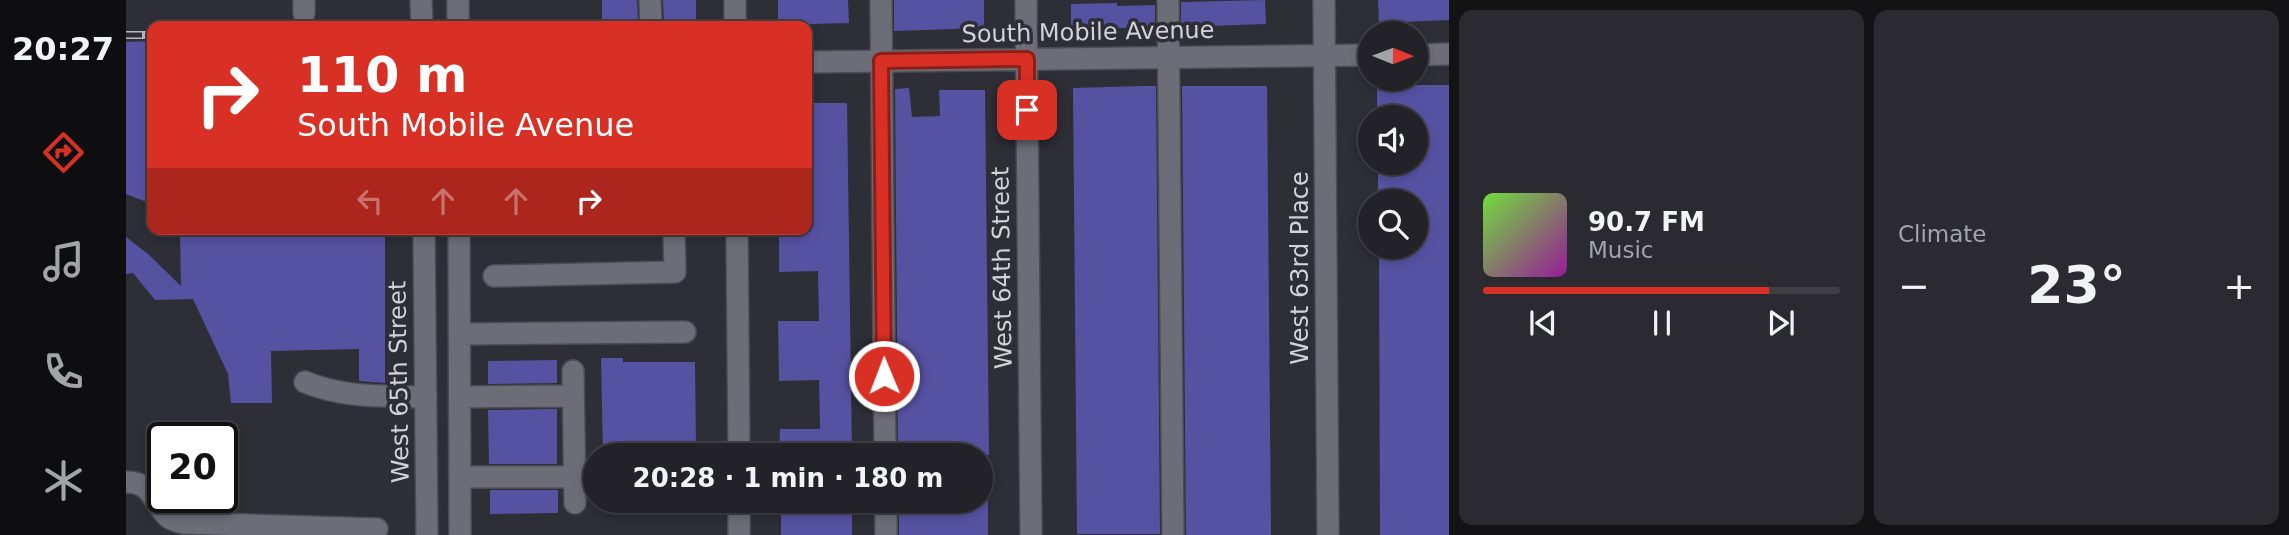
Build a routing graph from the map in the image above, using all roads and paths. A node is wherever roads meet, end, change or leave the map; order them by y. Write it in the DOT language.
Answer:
graph roads {
  1 [pos="421,0"];
  2 [pos="457,0"];
  3 [pos="650,0"];
  4 [pos="735,0"];
  5 [pos="881,0"];
  6 [pos="1026,0"];
  7 [pos="1168,0"];
  8 [pos="1324,0"];
  9 [pos="422,21"];
  10 [pos="458,21"];
  11 [pos="651,21"];
  12 [pos="735,21"];
  13 [pos="1449,54"];
  14 [pos="1358,55"];
  15 [pos="1428,55"];
  16 [pos="1325,56"];
  17 [pos="1169,58"];
  18 [pos="1027,59"];
  19 [pos="881,61"];
  20 [pos="812,62"];
  21 [pos="424,235"];
  22 [pos="459,235"];
  23 [pos="674,235"];
  24 [pos="737,235"];
  25 [pos="494,276"];
  26 [pos="685,332"];
  27 [pos="459,334"];
  28 [pos="573,371"];
  29 [pos="305,382"];
  30 [pos="573,396"];
  31 [pos="426,397"];
  32 [pos="460,397"];
  33 [pos="739,443"];
  34 [pos="885,443"];
  35 [pos="460,477"];
  36 [pos="575,477"];
  37 [pos="126,482"];
  38 [pos="575,503"];
  39 [pos="739,513"];
  40 [pos="886,513"];
  41 [pos="377,529"];
  42 [pos="427,535"];
  43 [pos="460,535"];
  44 [pos="739,535"];
  45 [pos="886,535"];
  46 [pos="1031,535"];
  47 [pos="1173,535"];
  48 [pos="1328,535"];
  1 -- 9 [label="street"];
  2 -- 10 [label="street"];
  3 -- 11 [label="street"];
  4 -- 12 [label="street"];
  5 -- 19 [label="street"];
  6 -- 18 [label="street, West 64th Street"];
  7 -- 17 [label="street"];
  8 -- 16 [label="street, West 63rd Place"];
  13 -- 15 [label="street"];
  14 -- 16 [label="street, South Mobile Avenue"];
  16 -- 17 [label="street, South Mobile Avenue"];
  16 -- 48 [label="street, West 63rd Place"];
  17 -- 18 [label="street, South Mobile Avenue"];
  17 -- 47 [label="street"];
  18 -- 19 [label="street, South Mobile Avenue"];
  18 -- 46 [label="street, West 64th Street"];
  19 -- 20 [label="street, South Mobile Avenue"];
  19 -- 34 [label="street"];
  21 -- 31 [label="street, West 65th Street"];
  22 -- 27 [label="street"];
  23 -- 25 [label="street"];
  24 -- 33 [label="street"];
  26 -- 27 [label="street"];
  27 -- 32 [label="street"];
  28 -- 30 [label="street"];
  29 -- 31 [label="street"];
  30 -- 32 [label="street"];
  30 -- 36 [label="street"];
  31 -- 42 [label="street, West 65th Street"];
  32 -- 35 [label="street"];
  35 -- 36 [label="street"];
  35 -- 43 [label="street"];
  36 -- 38 [label="street"];
  37 -- 41 [label="street"];
  39 -- 44 [label="street"];
  40 -- 45 [label="street"];
}
